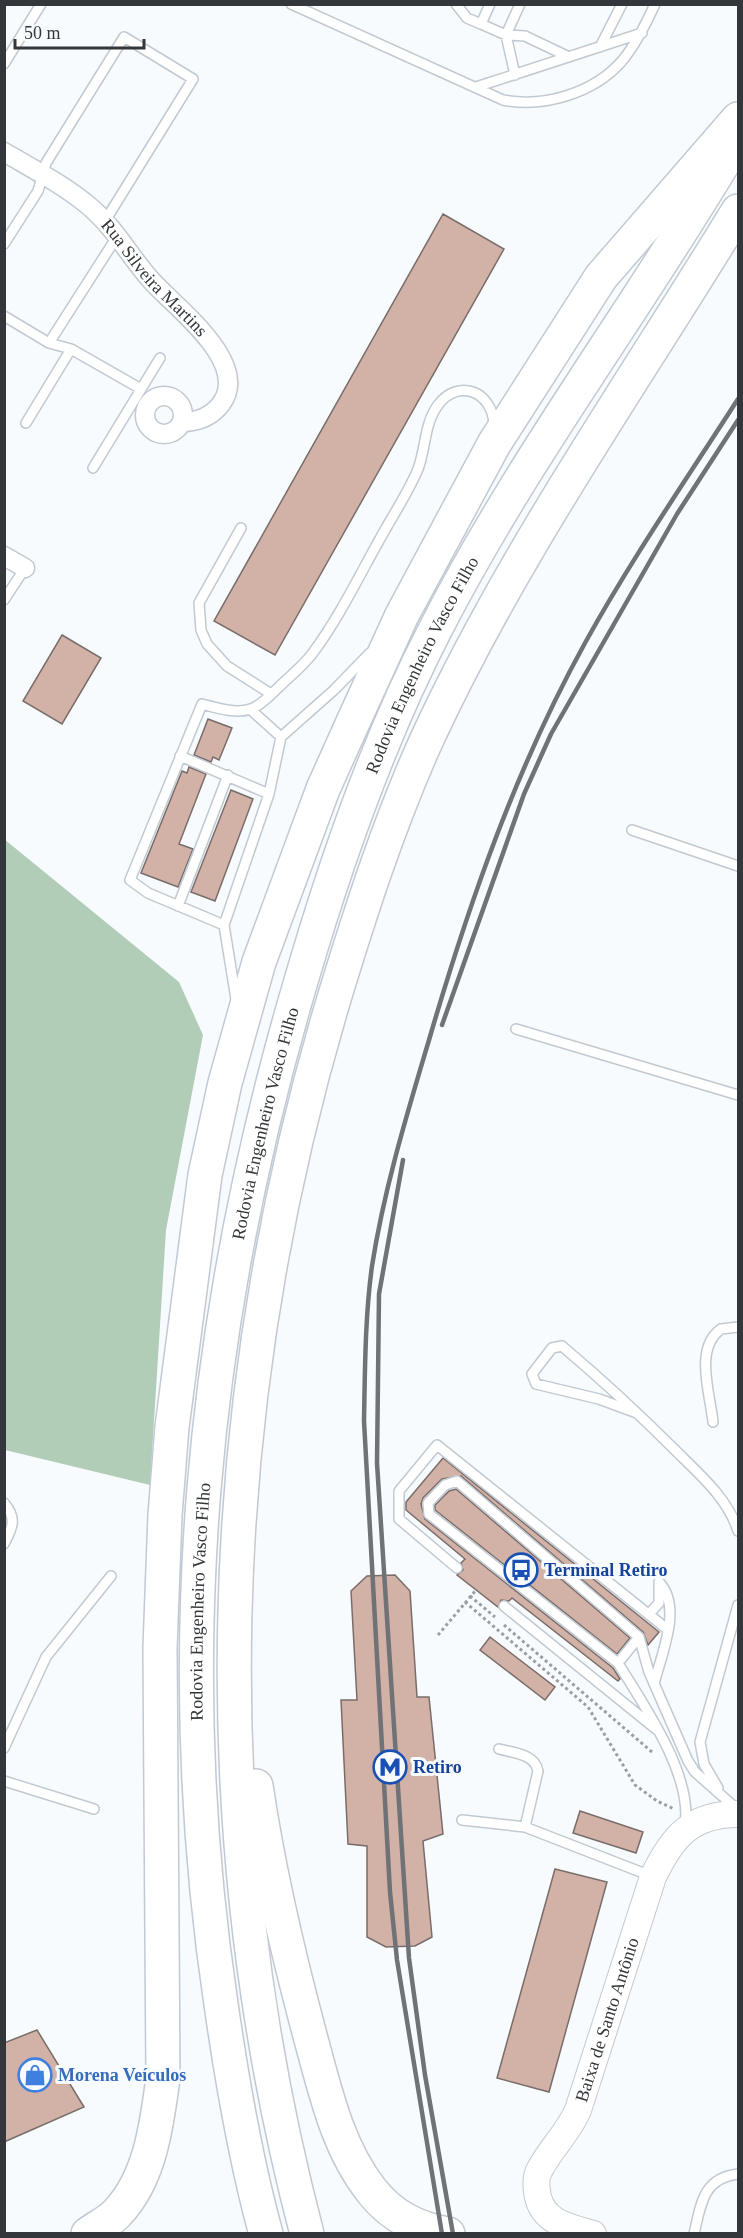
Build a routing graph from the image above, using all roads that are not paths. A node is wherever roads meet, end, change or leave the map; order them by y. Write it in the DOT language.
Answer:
graph roads {
  1 [pos="41,4"];
  2 [pos="291,4"];
  3 [pos="456,4"];
  4 [pos="490,4"];
  5 [pos="520,4"];
  6 [pos="622,4"];
  7 [pos="655,4"];
  8 [pos="481,24"];
  9 [pos="642,33"];
  10 [pos="506,35"];
  11 [pos="600,47"];
  12 [pos="569,57"];
  13 [pos="4,64"];
  14 [pos="515,75"];
  15 [pos="476,87"];
  16 [pos="738,119"];
  17 [pos="738,138"];
  18 [pos="4,153"];
  19 [pos="42,175"];
  20 [pos="738,211"];
  21 [pos="105,221"];
  22 [pos="118,235"];
  23 [pos="4,244"];
  24 [pos="4,316"];
  25 [pos="49,343"];
  26 [pos="71,349"];
  27 [pos="160,358"];
  28 [pos="141,389"];
  29 [pos="182,422"];
  30 [pos="26,423"];
  31 [pos="494,444"];
  32 [pos="93,468"];
  33 [pos="241,528"];
  34 [pos="4,556"];
  35 [pos="25,568"];
  36 [pos="4,600"];
  37 [pos="402,615"];
  38 [pos="271,694"];
  39 [pos="250,709"];
  40 [pos="281,737"];
  41 [pos="180,756"];
  42 [pos="228,775"];
  43 [pos="269,794"];
  44 [pos="632,830"];
  45 [pos="305,834"];
  46 [pos="738,866"];
  47 [pos="178,906"];
  48 [pos="224,925"];
  49 [pos="516,1029"];
  50 [pos="238,1034"];
  51 [pos="268,1091"];
  52 [pos="738,1095"];
  53 [pos="738,1328"];
  54 [pos="637,1413"];
  55 [pos="713,1422"];
  56 [pos="4,1503"];
  57 [pos="738,1531"];
  58 [pos="4,1544"];
  59 [pos="457,1568"];
  60 [pos="111,1576"];
  61 [pos="738,1605"];
  62 [pos="504,1606"];
  63 [pos="650,1614"];
  64 [pos="667,1629"];
  65 [pos="639,1637"];
  66 [pos="234,1643"];
  67 [pos="618,1663"];
  68 [pos="654,1684"];
  69 [pos="656,1729"];
  70 [pos="702,1731"];
  71 [pos="678,1736"];
  72 [pos="4,1748"];
  73 [pos="499,1749"];
  74 [pos="4,1781"];
  75 [pos="734,1807"];
  76 [pos="94,1809"];
  77 [pos="462,1820"];
  78 [pos="685,1822"];
  79 [pos="525,1827"];
  80 [pos="653,1877"];
  81 [pos="738,2174"];
  82 [pos="303,2218"];
  83 [pos="263,2223"];
  84 [pos="88,2234"];
  85 [pos="448,2234"];
  86 [pos="593,2234"];
  87 [pos="694,2234"];
  1 -- 13 [label="lane"];
  2 -- 15 [label="lane"];
  3 -- 8 [label="lane"];
  4 -- 8 [label="lane"];
  5 -- 10 [label="lane"];
  6 -- 11 [label="lane"];
  7 -- 9 [label="lane"];
  8 -- 10 [label="lane"];
  9 -- 11 [label="lane"];
  9 -- 15 [label="lane"];
  10 -- 12 [label="lane"];
  10 -- 14 [label="lane"];
  11 -- 12 [label="lane"];
  12 -- 14 [label="lane"];
  14 -- 15 [label="lane"];
  16 -- 31 [label="highway"];
  17 -- 51 [label="highway, Rodovia Engenheiro Vasco Filho"];
  18 -- 19 [label="street, Rua Silveira Martins"];
  19 -- 21 [label="street, Rua Silveira Martins"];
  19 -- 21 [label="lane"];
  19 -- 23 [label="lane"];
  20 -- 66 [label="highway, Rodovia Engenheiro Vasco Filho"];
  21 -- 22 [label="street, Rua Silveira Martins"];
  22 -- 25 [label="lane"];
  22 -- 29 [label="street, Rua Silveira Martins"];
  24 -- 25 [label="lane"];
  25 -- 26 [label="lane"];
  26 -- 28 [label="lane"];
  26 -- 30 [label="lane"];
  27 -- 28 [label="lane"];
  28 -- 32 [label="lane"];
  31 -- 37 [label="highway"];
  31 -- 38 [label="lane"];
  33 -- 38 [label="lane"];
  34 -- 35 [label="street"];
  35 -- 36 [label="lane"];
  37 -- 40 [label="lane"];
  37 -- 45 [label="highway"];
  38 -- 39 [label="lane"];
  39 -- 40 [label="lane"];
  39 -- 41 [label="lane"];
  40 -- 43 [label="lane"];
  41 -- 42 [label="lane"];
  41 -- 47 [label="lane"];
  42 -- 43 [label="lane"];
  42 -- 47 [label="lane"];
  43 -- 48 [label="lane"];
  44 -- 46 [label="lane"];
  45 -- 50 [label="highway"];
  45 -- 51 [label="highway"];
  47 -- 48 [label="lane"];
  48 -- 50 [label="lane"];
  49 -- 52 [label="lane"];
  50 -- 84 [label="highway"];
  51 -- 83 [label="highway, Rodovia Engenheiro Vasco Filho"];
  53 -- 55 [label="lane"];
  54 -- 54 [label="lane"];
  54 -- 57 [label="lane"];
  56 -- 58 [label="lane"];
  59 -- 63 [label="lane"];
  60 -- 72 [label="lane"];
  61 -- 70 [label="lane"];
  62 -- 69 [label="lane"];
  63 -- 64 [label="lane"];
  63 -- 64 [label="lane"];
  64 -- 68 [label="lane"];
  65 -- 67 [label="lane"];
  65 -- 67 [label="lane"];
  65 -- 68 [label="lane"];
  66 -- 82 [label="highway, Rodovia Engenheiro Vasco Filho"];
  66 -- 85 [label="highway"];
  67 -- 69 [label="lane"];
  68 -- 71 [label="lane"];
  69 -- 78 [label="lane"];
  70 -- 71 [label="lane"];
  70 -- 75 [label="lane"];
  71 -- 75 [label="lane"];
  73 -- 79 [label="lane"];
  74 -- 76 [label="lane"];
  75 -- 78 [label="main road, Baixa de Santo Antônio"];
  77 -- 79 [label="lane"];
  78 -- 80 [label="main road, Baixa de Santo Antônio"];
  79 -- 80 [label="lane"];
  80 -- 86 [label="main road, Baixa de Santo Antônio"];
  81 -- 87 [label="lane"];
}
